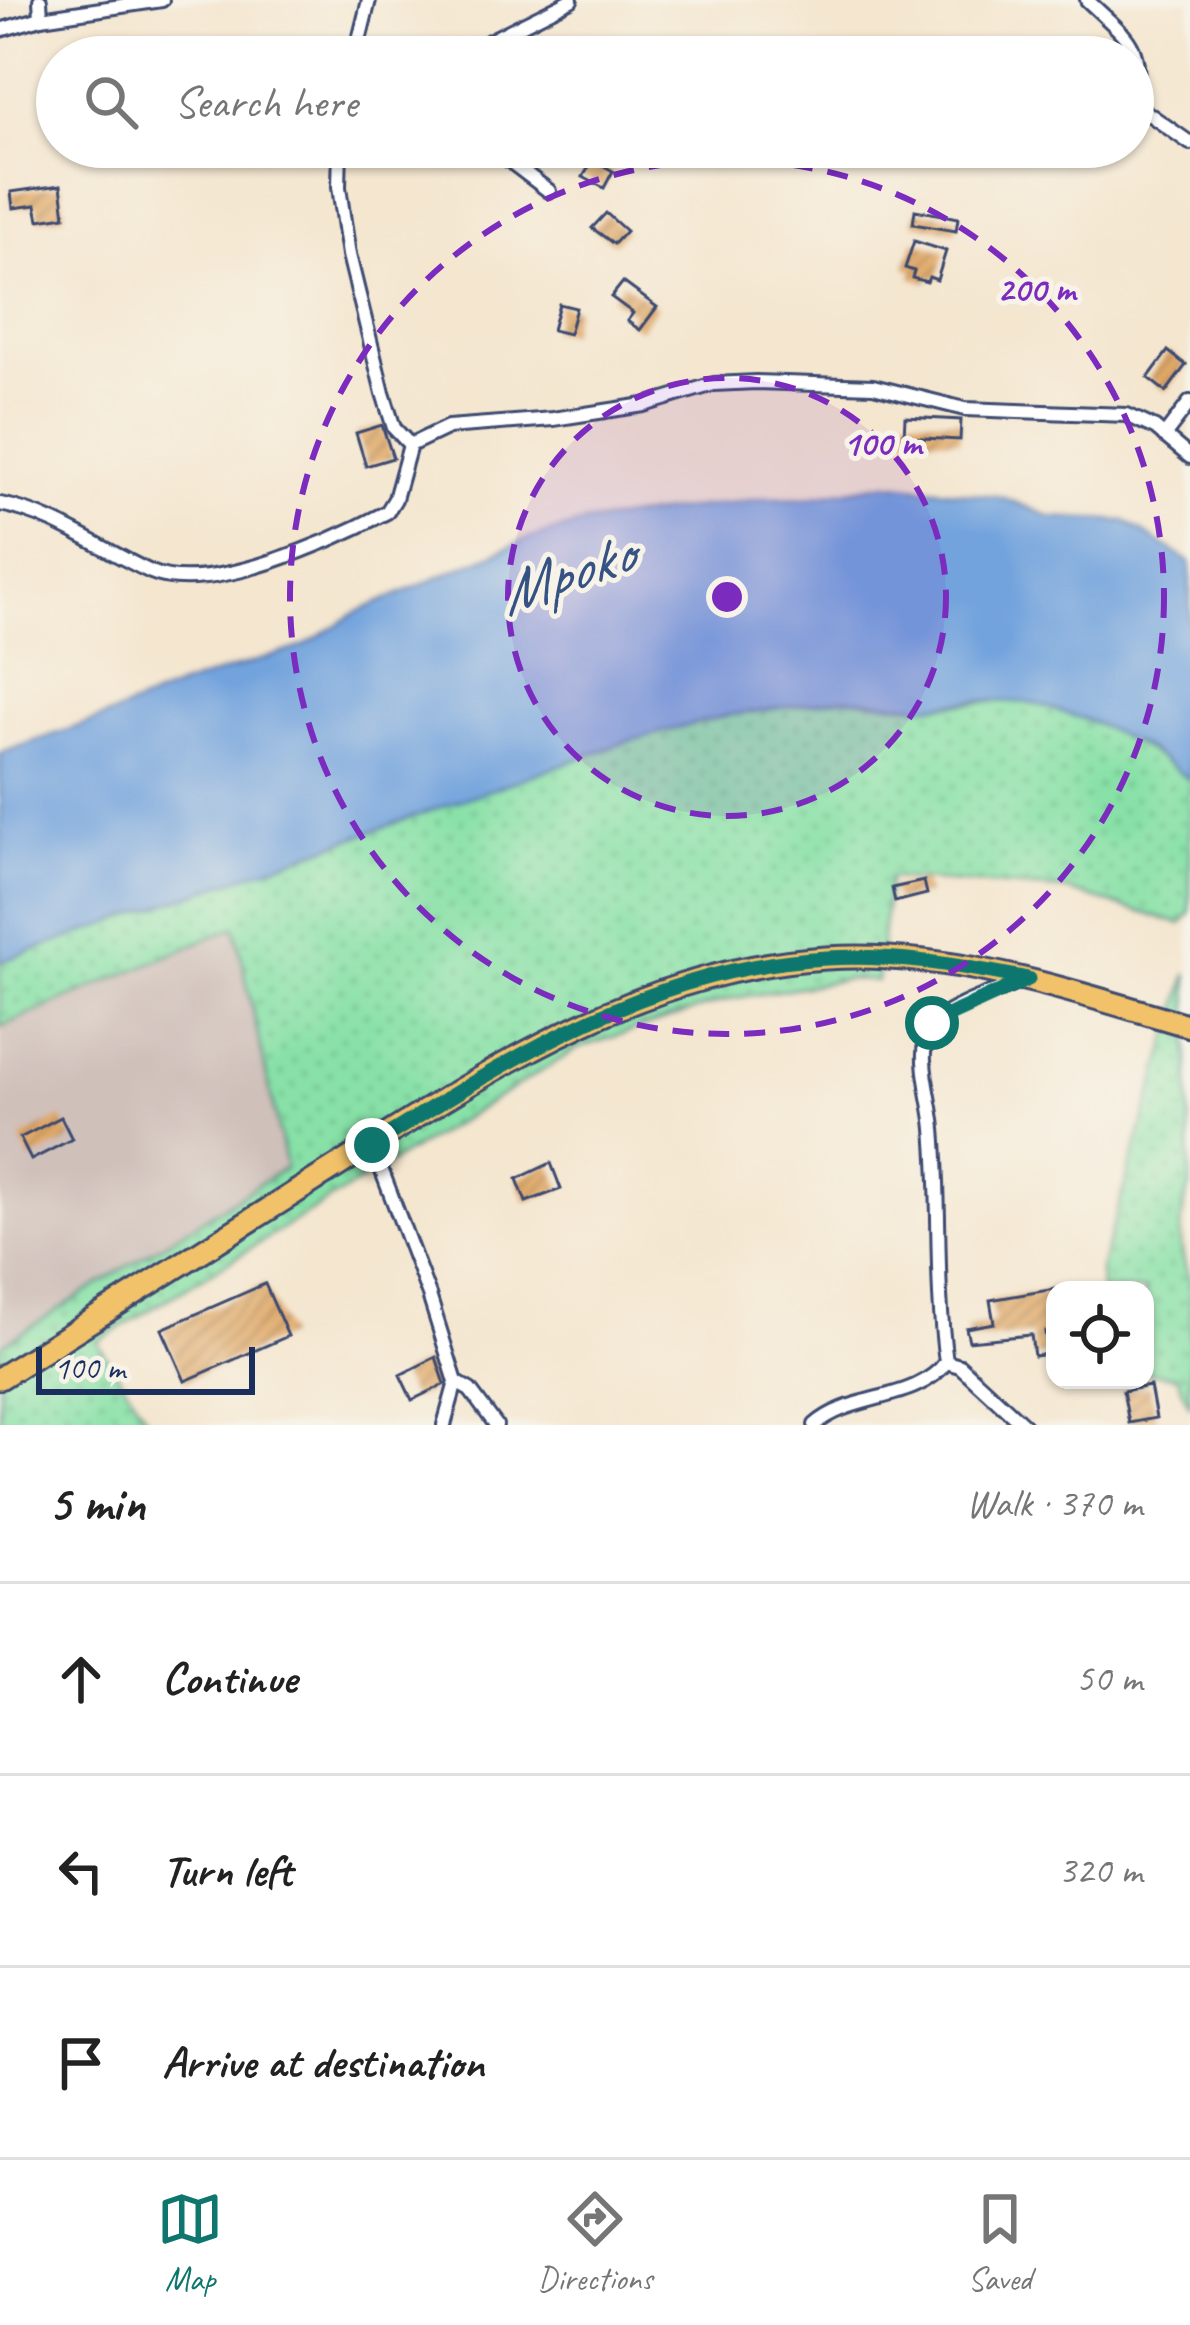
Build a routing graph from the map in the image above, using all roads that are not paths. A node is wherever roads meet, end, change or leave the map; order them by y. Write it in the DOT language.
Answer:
graph roads {
  1 [pos="40,0"];
  2 [pos="162,0"];
  3 [pos="369,0"];
  4 [pos="571,0"];
  5 [pos="1087,0"];
  6 [pos="41,18"];
  7 [pos="0,30"];
  8 [pos="361,36"];
  9 [pos="499,36"];
  10 [pos="1129,36"];
  11 [pos="1154,118"];
  12 [pos="1190,143"];
  13 [pos="339,168"];
  14 [pos="519,168"];
  15 [pos="549,190"];
  16 [pos="1190,403"];
  17 [pos="1164,436"];
  18 [pos="410,445"];
  19 [pos="1190,457"];
  20 [pos="0,504"];
  21 [pos="1028,979"];
  22 [pos="1190,1026"];
  23 [pos="372,1145"];
  24 [pos="946,1362"];
  25 [pos="0,1378"];
  26 [pos="456,1382"];
  27 [pos="444,1425"];
  28 [pos="496,1425"];
  29 [pos="815,1425"];
  30 [pos="1024,1425"];
  1 -- 6 [label="street"];
  2 -- 6 [label="street"];
  3 -- 8 [label="street"];
  4 -- 9 [label="street"];
  5 -- 10 [label="street"];
  6 -- 7 [label="street"];
  11 -- 12 [label="street"];
  13 -- 18 [label="street"];
  14 -- 15 [label="street"];
  16 -- 17 [label="street"];
  17 -- 18 [label="street"];
  17 -- 19 [label="street"];
  18 -- 20 [label="street"];
  21 -- 22 [label="main road"];
  21 -- 23 [label="main road"];
  21 -- 24 [label="street"];
  23 -- 25 [label="main road"];
  23 -- 26 [label="street"];
  24 -- 29 [label="street"];
  24 -- 30 [label="street"];
  26 -- 27 [label="street"];
  26 -- 28 [label="street"];
}
